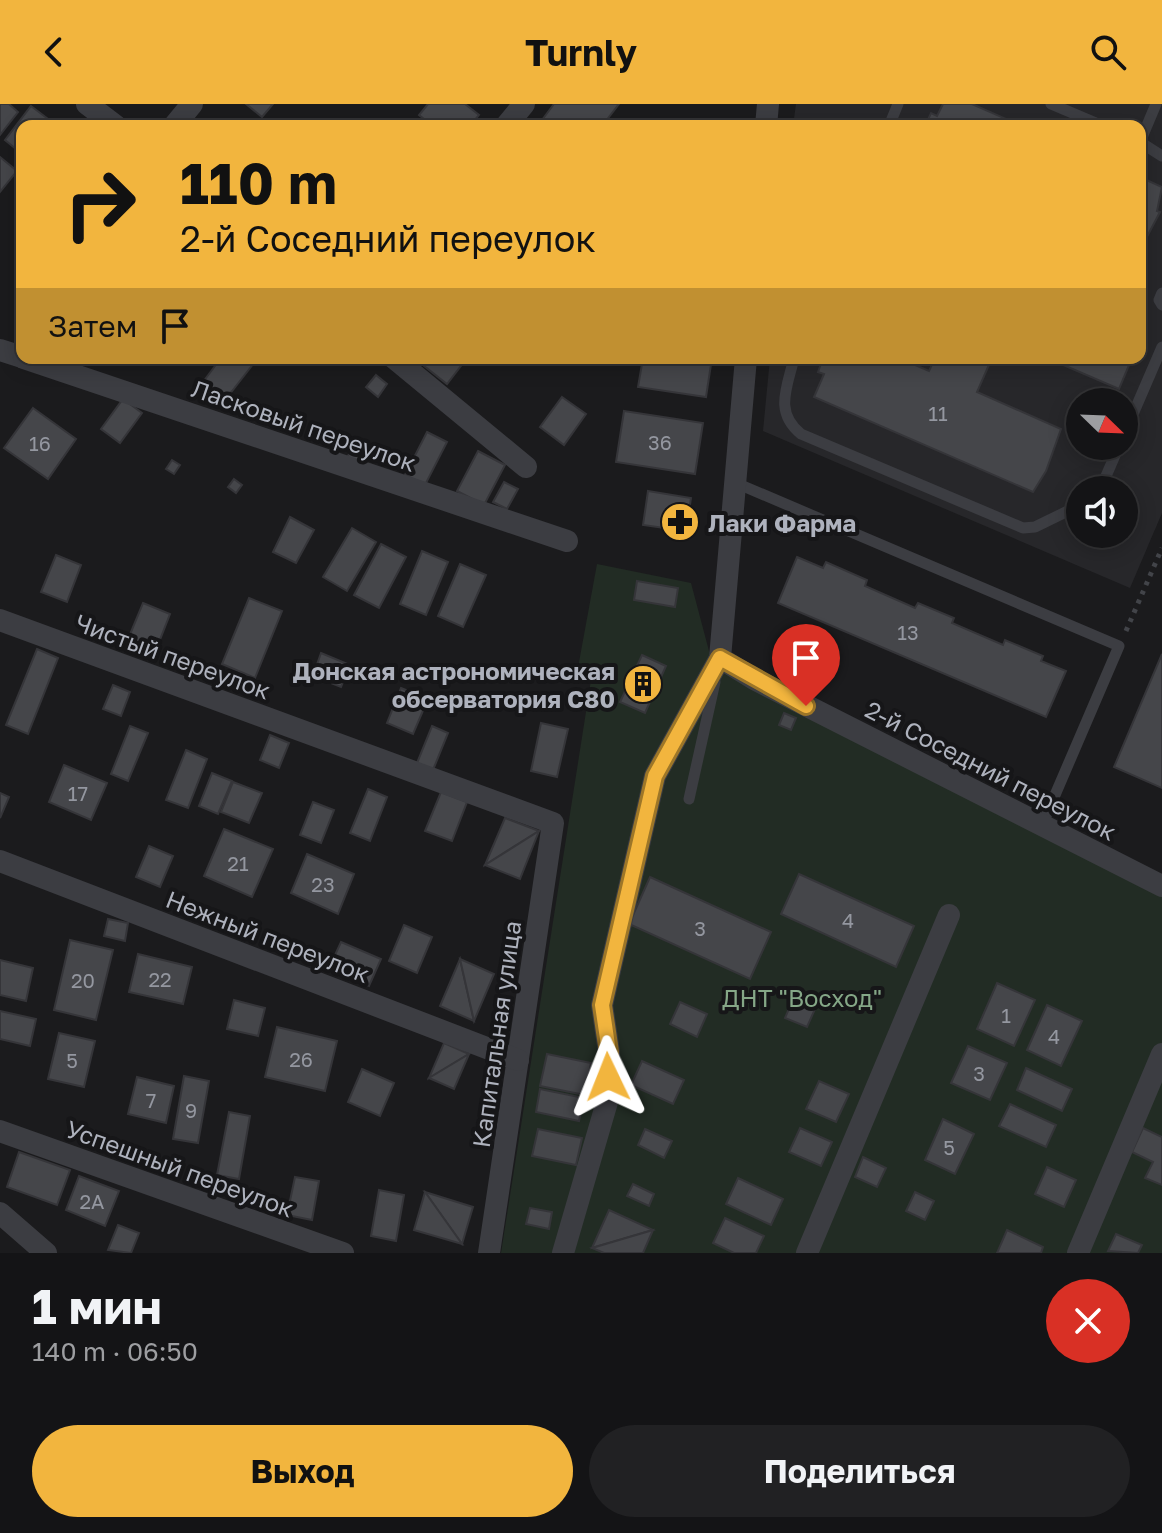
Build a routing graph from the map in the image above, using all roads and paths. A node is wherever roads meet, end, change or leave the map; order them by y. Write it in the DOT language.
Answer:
graph roads {
  1 [pos="87,104"];
  2 [pos="192,104"];
  3 [pos="524,104"];
  4 [pos="1051,104"];
  5 [pos="1156,104"];
  6 [pos="108,120"];
  7 [pos="179,120"];
  8 [pos="511,120"];
  9 [pos="1089,120"];
  10 [pos="1146,128"];
  11 [pos="1162,293"];
  12 [pos="1162,305"];
  13 [pos="1162,347"];
  14 [pos="41,364"];
  15 [pos="401,364"];
  16 [pos="746,364"];
  17 [pos="793,364"];
  18 [pos="1138,403"];
  19 [pos="526,467"];
  20 [pos="736,483"];
  21 [pos="1066,512"];
  22 [pos="567,541"];
  23 [pos="1162,548"];
  24 [pos="0,620"];
  25 [pos="1119,646"];
  26 [pos="720,658"];
  27 [pos="689,799"];
  28 [pos="553,823"];
  29 [pos="1043,823"];
  30 [pos="0,861"];
  31 [pos="1162,886"];
  32 [pos="949,915"];
  33 [pos="1162,1054"];
  34 [pos="518,1060"];
  35 [pos="0,1131"];
  36 [pos="0,1213"];
  37 [pos="46,1253"];
  38 [pos="343,1253"];
  39 [pos="489,1253"];
  40 [pos="563,1253"];
  41 [pos="807,1253"];
  42 [pos="1078,1253"];
  1 -- 6 [label="street"];
  2 -- 7 [label="street"];
  3 -- 8 [label="street"];
  4 -- 9 [label="lane"];
  5 -- 10 [label="lane"];
  11 -- 12 [label="lane"];
  13 -- 18 [label="lane"];
  14 -- 22 [label="street, Ласковый переулок"];
  15 -- 19 [label="street"];
  16 -- 20 [label="street"];
  17 -- 21 [label="lane"];
  20 -- 25 [label="lane"];
  20 -- 26 [label="street"];
  23 -- 25 [label="path"];
  24 -- 28 [label="street, Чистый переулок"];
  25 -- 29 [label="lane"];
  26 -- 27 [label="lane"];
  26 -- 29 [label="street, 2-й Соседний переулок"];
  26 -- 40 [label="street"];
  28 -- 34 [label="street, Капитальная улица"];
  29 -- 31 [label="street, 2-й Соседний переулок"];
  30 -- 34 [label="street, Нежный переулок"];
  32 -- 41 [label="street"];
  33 -- 42 [label="street"];
  34 -- 39 [label="street, Капитальная улица"];
  35 -- 38 [label="street, Успешный переулок"];
  36 -- 37 [label="street"];
}
